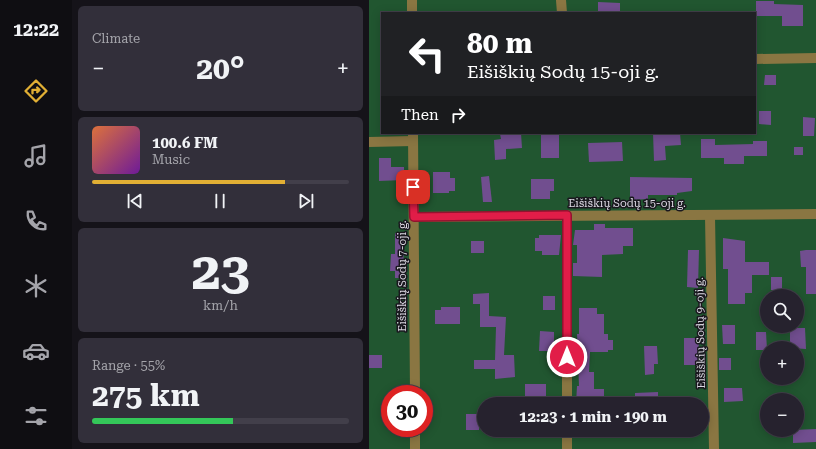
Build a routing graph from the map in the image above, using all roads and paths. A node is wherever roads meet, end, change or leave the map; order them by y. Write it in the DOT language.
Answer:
graph roads {
  1 [pos="412,0"];
  2 [pos="561,0"];
  3 [pos="412,12"];
  4 [pos="562,12"];
  5 [pos="816,58"];
  6 [pos="756,60"];
  7 [pos="413,137"];
  8 [pos="369,142"];
  9 [pos="816,214"];
  10 [pos="567,215"];
  11 [pos="710,216"];
  12 [pos="414,217"];
  13 [pos="415,385"];
  14 [pos="567,397"];
  15 [pos="415,437"];
  16 [pos="567,437"];
  17 [pos="415,449"];
  18 [pos="567,449"];
  19 [pos="714,449"];
  1 -- 3 [label="street"];
  2 -- 4 [label="street"];
  5 -- 6 [label="street"];
  7 -- 8 [label="street"];
  7 -- 12 [label="street, Eišiškių Sodų 7-oji g."];
  9 -- 11 [label="street, Eišiškių Sodų 15-oji g."];
  10 -- 11 [label="street, Eišiškių Sodų 15-oji g."];
  10 -- 12 [label="street, Eišiškių Sodų 15-oji g."];
  10 -- 14 [label="street"];
  11 -- 19 [label="street, Eišiškių Sodų 9-oji g."];
  12 -- 13 [label="street, Eišiškių Sodų 7-oji g."];
  15 -- 17 [label="street"];
  16 -- 18 [label="street"];
}
